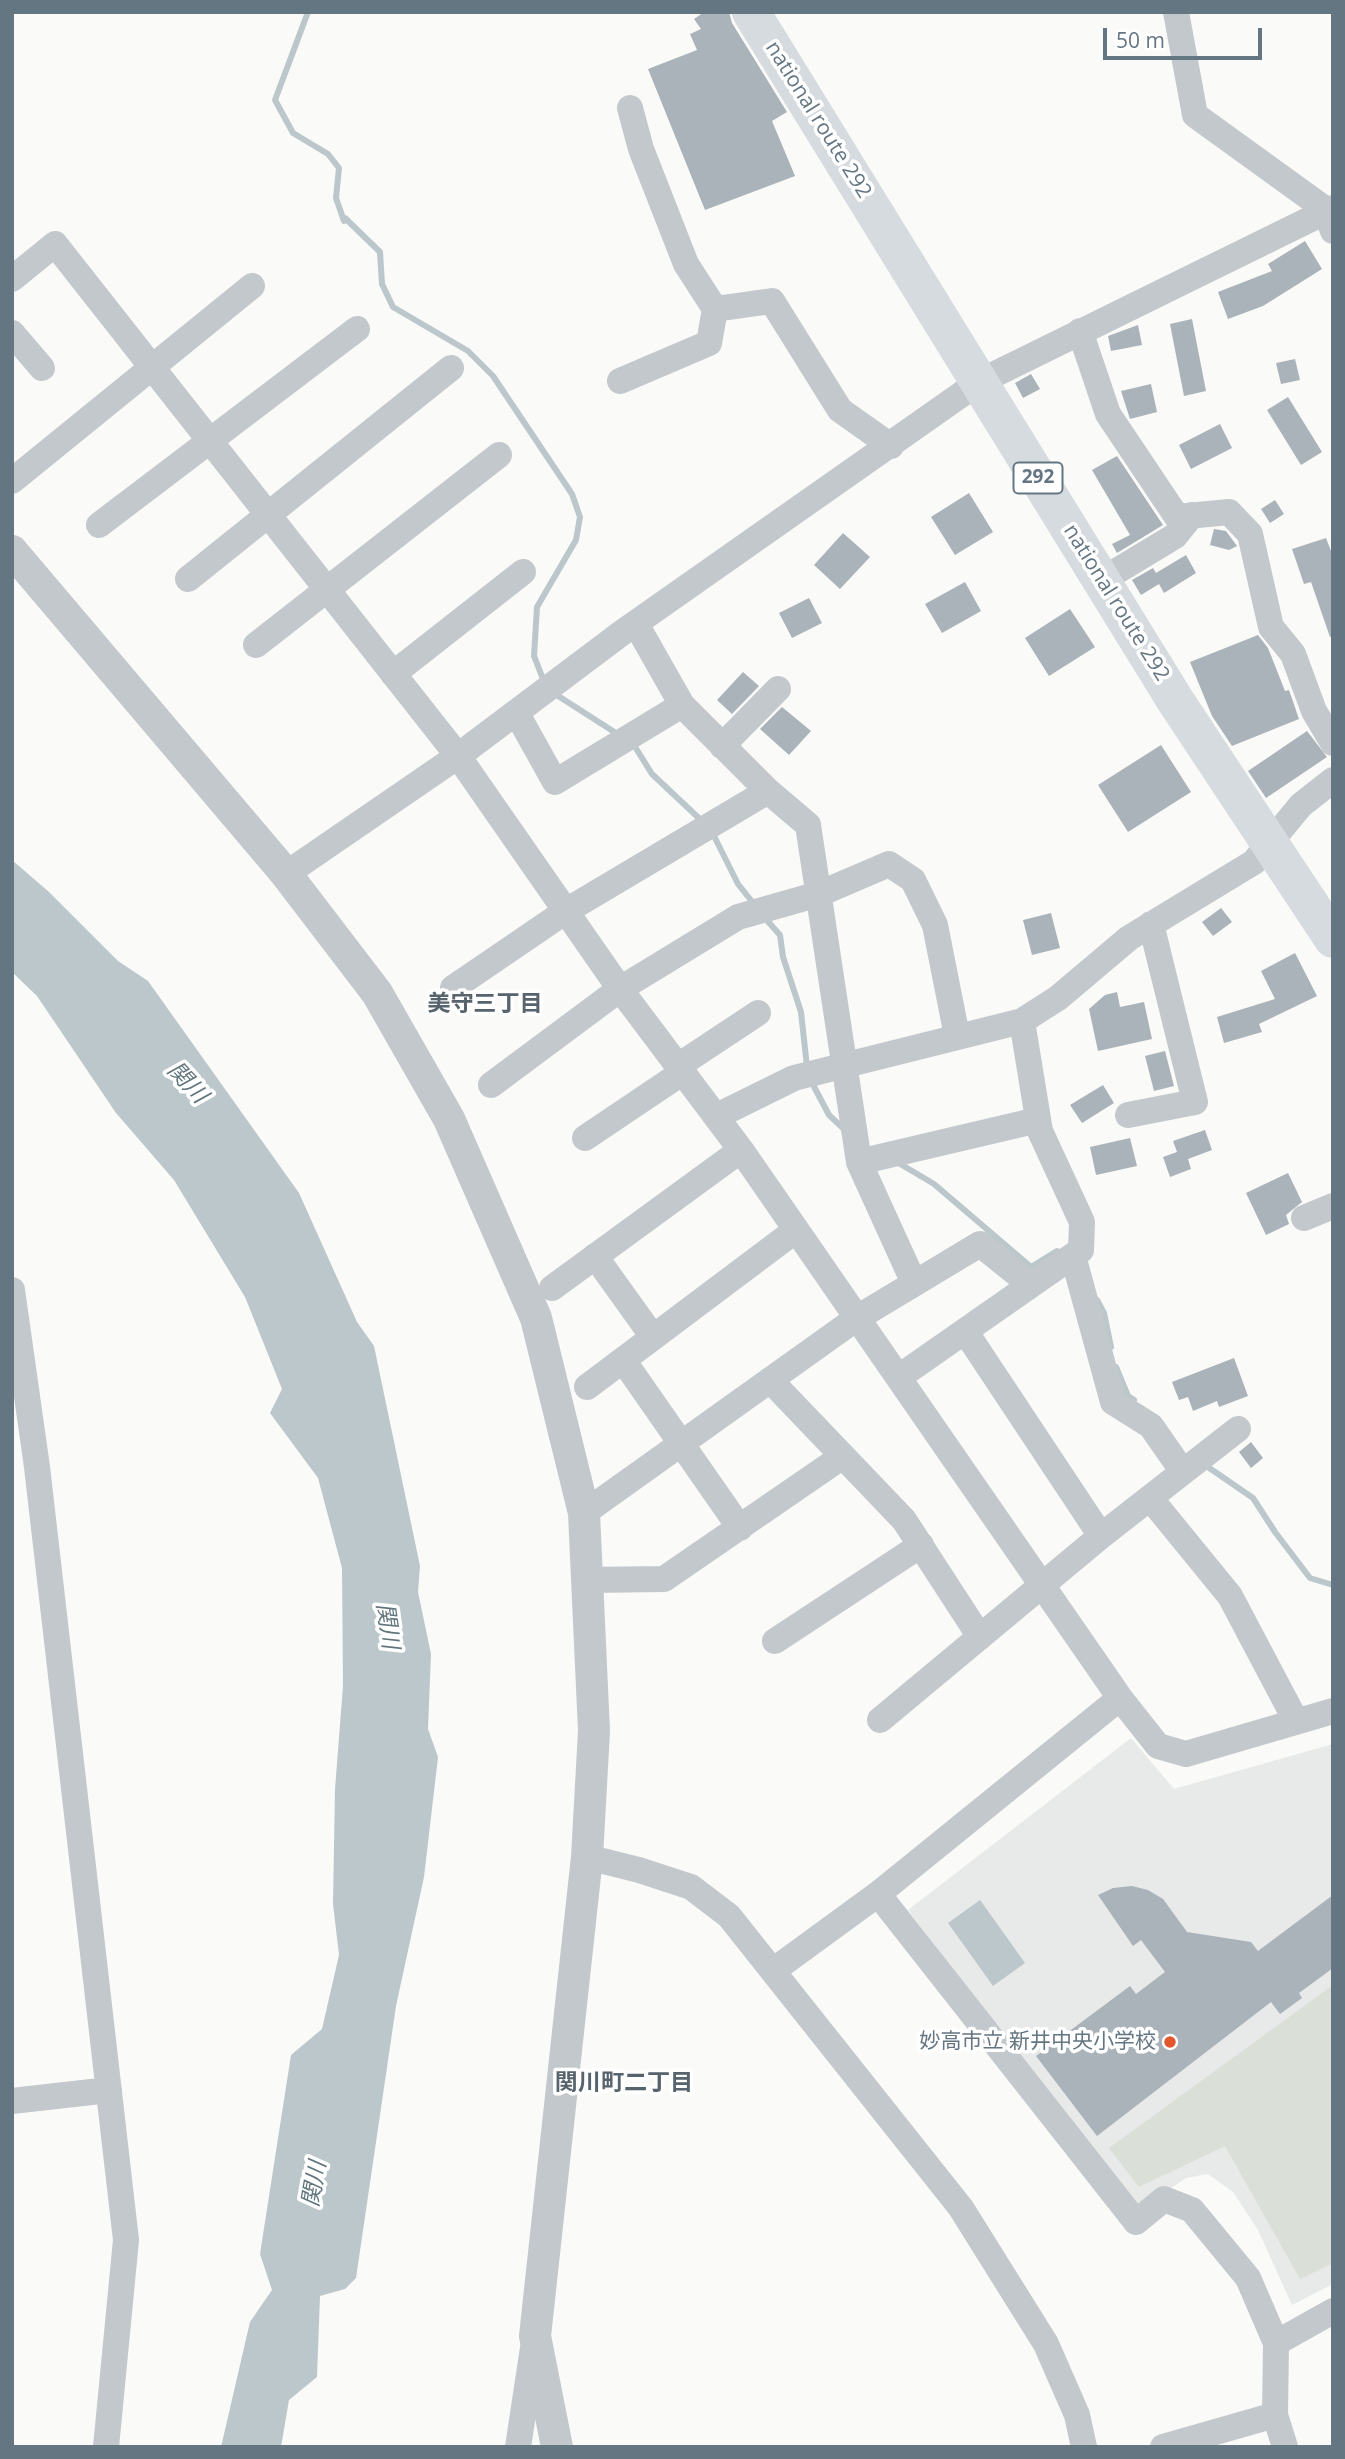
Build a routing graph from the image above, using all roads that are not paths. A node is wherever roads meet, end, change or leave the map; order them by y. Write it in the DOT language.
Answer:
graph roads {
  1 [pos="751,12"];
  2 [pos="1176,12"];
  3 [pos="630,108"];
  4 [pos="1330,216"];
  5 [pos="12,279"];
  6 [pos="252,286"];
  7 [pos="715,309"];
  8 [pos="357,329"];
  9 [pos="1080,331"];
  10 [pos="12,333"];
  11 [pos="152,367"];
  12 [pos="42,368"];
  13 [pos="451,368"];
  14 [pos="620,381"];
  15 [pos="979,382"];
  16 [pos="209,439"];
  17 [pos="891,446"];
  18 [pos="499,455"];
  19 [pos="12,481"];
  20 [pos="267,513"];
  21 [pos="1192,515"];
  22 [pos="99,525"];
  23 [pos="12,551"];
  24 [pos="523,572"];
  25 [pos="188,579"];
  26 [pos="1102,580"];
  27 [pos="327,589"];
  28 [pos="636,624"];
  29 [pos="256,645"];
  30 [pos="393,674"];
  31 [pos="778,689"];
  32 [pos="682,705"];
  33 [pos="516,712"];
  34 [pos="1333,743"];
  35 [pos="722,746"];
  36 [pos="458,756"];
  37 [pos="1333,780"];
  38 [pos="768,791"];
  39 [pos="1269,847"];
  40 [pos="286,874"];
  41 [pos="819,894"];
  42 [pos="566,911"];
  43 [pos="1152,924"];
  44 [pos="1333,939"];
  45 [pos="453,988"];
  46 [pos="620,989"];
  47 [pos="758,1013"];
  48 [pos="1022,1021"];
  49 [pos="957,1036"];
  50 [pos="844,1064"];
  51 [pos="681,1069"];
  52 [pos="491,1085"];
  53 [pos="1128,1115"];
  54 [pos="717,1116"];
  55 [pos="1038,1119"];
  56 [pos="585,1138"];
  57 [pos="741,1150"];
  58 [pos="859,1161"];
  59 [pos="1333,1206"];
  60 [pos="1304,1218"];
  61 [pos="796,1230"];
  62 [pos="595,1256"];
  63 [pos="1073,1256"];
  64 [pos="914,1283"];
  65 [pos="1031,1285"];
  66 [pos="552,1288"];
  67 [pos="12,1290"];
  68 [pos="857,1318"];
  69 [pos="965,1331"];
  70 [pos="653,1337"];
  71 [pos="623,1360"];
  72 [pos="899,1377"];
  73 [pos="770,1380"];
  74 [pos="587,1387"];
  75 [pos="1237,1429"];
  76 [pos="680,1445"];
  77 [pos="843,1456"];
  78 [pos="1183,1472"];
  79 [pos="1150,1498"];
  80 [pos="584,1513"];
  81 [pos="740,1528"];
  82 [pos="1101,1536"];
  83 [pos="920,1545"];
  84 [pos="587,1580"];
  85 [pos="1043,1585"];
  86 [pos="980,1637"];
  87 [pos="775,1641"];
  88 [pos="1120,1698"];
  89 [pos="1333,1711"];
  90 [pos="880,1720"];
  91 [pos="1296,1721"];
  92 [pos="587,1857"];
  93 [pos="878,1894"];
  94 [pos="774,1970"];
  95 [pos="109,2090"];
  96 [pos="12,2101"];
  97 [pos="1333,2311"];
  98 [pos="535,2336"];
  99 [pos="1276,2343"];
  100 [pos="1275,2415"];
  101 [pos="106,2447"];
  102 [pos="518,2447"];
  103 [pos="556,2447"];
  104 [pos="1084,2447"];
  105 [pos="1163,2447"];
  106 [pos="1285,2447"];
  1 -- 15 [label="highway, national route 292 / 292"];
  2 -- 4 [label="street"];
  3 -- 7 [label="street"];
  4 -- 9 [label="street"];
  5 -- 11 [label="street"];
  6 -- 11 [label="street"];
  7 -- 14 [label="street"];
  7 -- 17 [label="street"];
  8 -- 16 [label="street"];
  9 -- 15 [label="street"];
  9 -- 21 [label="street"];
  10 -- 12 [label="street"];
  11 -- 16 [label="street"];
  11 -- 19 [label="street"];
  13 -- 20 [label="street"];
  15 -- 17 [label="street"];
  15 -- 26 [label="highway, national route 292 / 292"];
  16 -- 20 [label="street"];
  16 -- 22 [label="street"];
  17 -- 28 [label="street"];
  18 -- 27 [label="street"];
  20 -- 25 [label="street"];
  20 -- 27 [label="street"];
  21 -- 26 [label="street"];
  21 -- 34 [label="street"];
  23 -- 40 [label="street"];
  24 -- 30 [label="street"];
  26 -- 39 [label="highway, national route 292 / 292"];
  27 -- 29 [label="street"];
  27 -- 30 [label="street"];
  28 -- 32 [label="street"];
  28 -- 33 [label="street"];
  30 -- 36 [label="street"];
  31 -- 35 [label="street"];
  32 -- 33 [label="street"];
  32 -- 35 [label="street"];
  33 -- 36 [label="street"];
  35 -- 38 [label="street"];
  36 -- 40 [label="street"];
  36 -- 42 [label="street"];
  37 -- 39 [label="street"];
  38 -- 41 [label="street"];
  38 -- 42 [label="street"];
  39 -- 43 [label="street"];
  39 -- 44 [label="highway, national route 292 / 292"];
  40 -- 80 [label="street"];
  41 -- 46 [label="street"];
  41 -- 49 [label="street"];
  41 -- 50 [label="street"];
  42 -- 45 [label="street"];
  42 -- 46 [label="street"];
  43 -- 48 [label="street"];
  43 -- 53 [label="street"];
  46 -- 51 [label="street"];
  46 -- 52 [label="street"];
  47 -- 51 [label="street"];
  48 -- 49 [label="street"];
  48 -- 55 [label="street"];
  49 -- 50 [label="street"];
  50 -- 54 [label="street"];
  50 -- 58 [label="street"];
  51 -- 54 [label="street"];
  51 -- 56 [label="street"];
  54 -- 57 [label="street"];
  55 -- 58 [label="street"];
  55 -- 63 [label="street"];
  57 -- 61 [label="street"];
  57 -- 62 [label="street"];
  58 -- 64 [label="street"];
  59 -- 60 [label="street"];
  61 -- 68 [label="street"];
  61 -- 70 [label="street"];
  62 -- 66 [label="street"];
  62 -- 70 [label="street"];
  63 -- 65 [label="street"];
  63 -- 78 [label="street"];
  64 -- 65 [label="street"];
  64 -- 68 [label="street"];
  65 -- 69 [label="street"];
  67 -- 95 [label="street"];
  68 -- 72 [label="street"];
  68 -- 73 [label="street"];
  69 -- 72 [label="street"];
  69 -- 82 [label="street"];
  70 -- 71 [label="street"];
  71 -- 74 [label="street"];
  71 -- 76 [label="street"];
  72 -- 85 [label="street"];
  73 -- 76 [label="street"];
  73 -- 77 [label="street"];
  75 -- 78 [label="street"];
  76 -- 80 [label="street"];
  76 -- 81 [label="street"];
  77 -- 81 [label="street"];
  77 -- 83 [label="street"];
  78 -- 79 [label="street"];
  79 -- 82 [label="street"];
  79 -- 91 [label="street"];
  80 -- 84 [label="street"];
  81 -- 84 [label="street"];
  82 -- 85 [label="street"];
  83 -- 86 [label="street"];
  83 -- 87 [label="street"];
  84 -- 92 [label="street"];
  85 -- 86 [label="street"];
  85 -- 88 [label="street"];
  86 -- 90 [label="street"];
  88 -- 91 [label="street"];
  88 -- 93 [label="street"];
  89 -- 91 [label="street"];
  92 -- 94 [label="street"];
  92 -- 98 [label="street"];
  93 -- 94 [label="street"];
  93 -- 99 [label="street"];
  94 -- 104 [label="street"];
  95 -- 96 [label="street"];
  95 -- 101 [label="street"];
  97 -- 99 [label="street"];
  98 -- 102 [label="street"];
  98 -- 103 [label="street"];
  99 -- 100 [label="street"];
  100 -- 105 [label="street"];
  100 -- 106 [label="street"];
}
